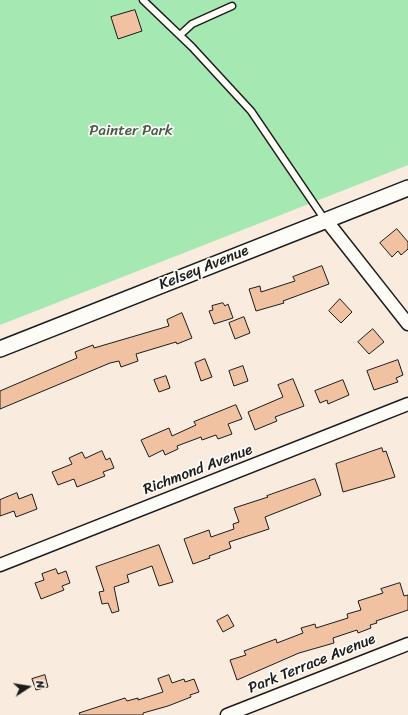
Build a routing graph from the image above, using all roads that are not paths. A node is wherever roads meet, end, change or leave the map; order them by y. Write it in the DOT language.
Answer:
graph roads {
  1 [pos="143,0"];
  2 [pos="232,6"];
  3 [pos="180,36"];
  4 [pos="408,188"];
  5 [pos="326,220"];
  6 [pos="408,324"];
  7 [pos="0,349"];
  8 [pos="408,404"];
  9 [pos="0,565"];
  10 [pos="408,644"];
  11 [pos="227,715"];
  1 -- 3 [label="lane"];
  2 -- 3 [label="lane"];
  3 -- 5 [label="lane"];
  4 -- 5 [label="street, Kelsey Avenue"];
  5 -- 6 [label="street"];
  5 -- 7 [label="street, Kelsey Avenue"];
  8 -- 9 [label="street, Richmond Avenue"];
  10 -- 11 [label="street, Park Terrace Avenue"];
}
